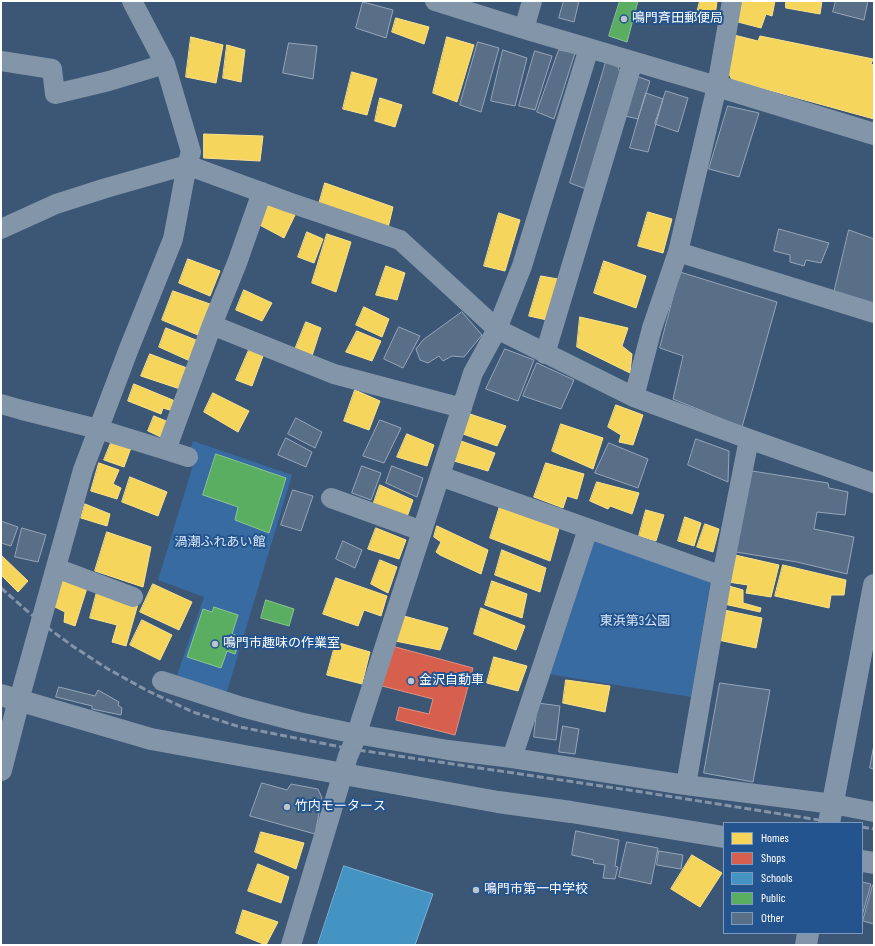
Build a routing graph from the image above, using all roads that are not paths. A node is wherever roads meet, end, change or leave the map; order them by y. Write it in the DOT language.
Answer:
graph roads {
  1 [pos="132,1"];
  2 [pos="435,1"];
  3 [pos="532,1"];
  4 [pos="732,1"];
  5 [pos="524,29"];
  6 [pos="589,48"];
  7 [pos="1,61"];
  8 [pos="633,61"];
  9 [pos="165,64"];
  10 [pos="717,86"];
  11 [pos="874,134"];
  12 [pos="187,165"];
  13 [pos="262,192"];
  14 [pos="1,229"];
  15 [pos="678,252"];
  16 [pos="874,313"];
  17 [pos="212,325"];
  18 [pos="497,329"];
  19 [pos="545,354"];
  20 [pos="634,397"];
  21 [pos="1,404"];
  22 [pos="462,408"];
  23 [pos="98,429"];
  24 [pos="749,439"];
  25 [pos="166,450"];
  26 [pos="188,457"];
  27 [pos="440,476"];
  28 [pos="874,483"];
  29 [pos="331,498"];
  30 [pos="588,529"];
  31 [pos="422,531"];
  32 [pos="56,568"];
  33 [pos="722,576"];
  34 [pos="874,585"];
  35 [pos="133,597"];
  36 [pos="162,681"];
  37 [pos="10,698"];
  38 [pos="356,734"];
  39 [pos="512,758"];
  40 [pos="1,770"];
  41 [pos="343,773"];
  42 [pos="686,785"];
  43 [pos="874,812"];
  44 [pos="831,814"];
  45 [pos="723,837"];
  46 [pos="863,861"];
  47 [pos="874,863"];
  48 [pos="808,934"];
  49 [pos="291,945"];
  50 [pos="806,945"];
  1 -- 9 [label="street"];
  2 -- 5 [label="street"];
  3 -- 5 [label="street"];
  4 -- 10 [label="street"];
  5 -- 6 [label="street"];
  6 -- 8 [label="street"];
  6 -- 18 [label="street"];
  7 -- 9 [label="street"];
  8 -- 10 [label="street"];
  8 -- 19 [label="street"];
  9 -- 12 [label="street"];
  10 -- 11 [label="street"];
  10 -- 15 [label="street"];
  12 -- 13 [label="street"];
  12 -- 14 [label="street"];
  12 -- 23 [label="street"];
  13 -- 17 [label="street"];
  13 -- 18 [label="street"];
  15 -- 16 [label="street"];
  15 -- 20 [label="street"];
  17 -- 22 [label="street"];
  17 -- 25 [label="street"];
  18 -- 19 [label="street"];
  18 -- 22 [label="street"];
  19 -- 20 [label="street"];
  20 -- 24 [label="street"];
  21 -- 23 [label="street"];
  22 -- 27 [label="street"];
  23 -- 25 [label="street"];
  23 -- 32 [label="street"];
  24 -- 28 [label="street"];
  24 -- 33 [label="street"];
  25 -- 26 [label="street"];
  27 -- 30 [label="street"];
  27 -- 31 [label="street"];
  29 -- 31 [label="street"];
  30 -- 33 [label="street"];
  30 -- 39 [label="street"];
  31 -- 38 [label="street"];
  32 -- 35 [label="street"];
  32 -- 37 [label="street"];
  33 -- 42 [label="street"];
  34 -- 44 [label="street"];
  36 -- 38 [label="street"];
  37 -- 40 [label="street"];
  37 -- 41 [label="street"];
  38 -- 39 [label="street"];
  38 -- 41 [label="street"];
  39 -- 42 [label="street"];
  41 -- 45 [label="street"];
  41 -- 49 [label="street"];
  42 -- 44 [label="street"];
  43 -- 44 [label="street"];
  46 -- 47 [label="street"];
  48 -- 50 [label="street"];
}
